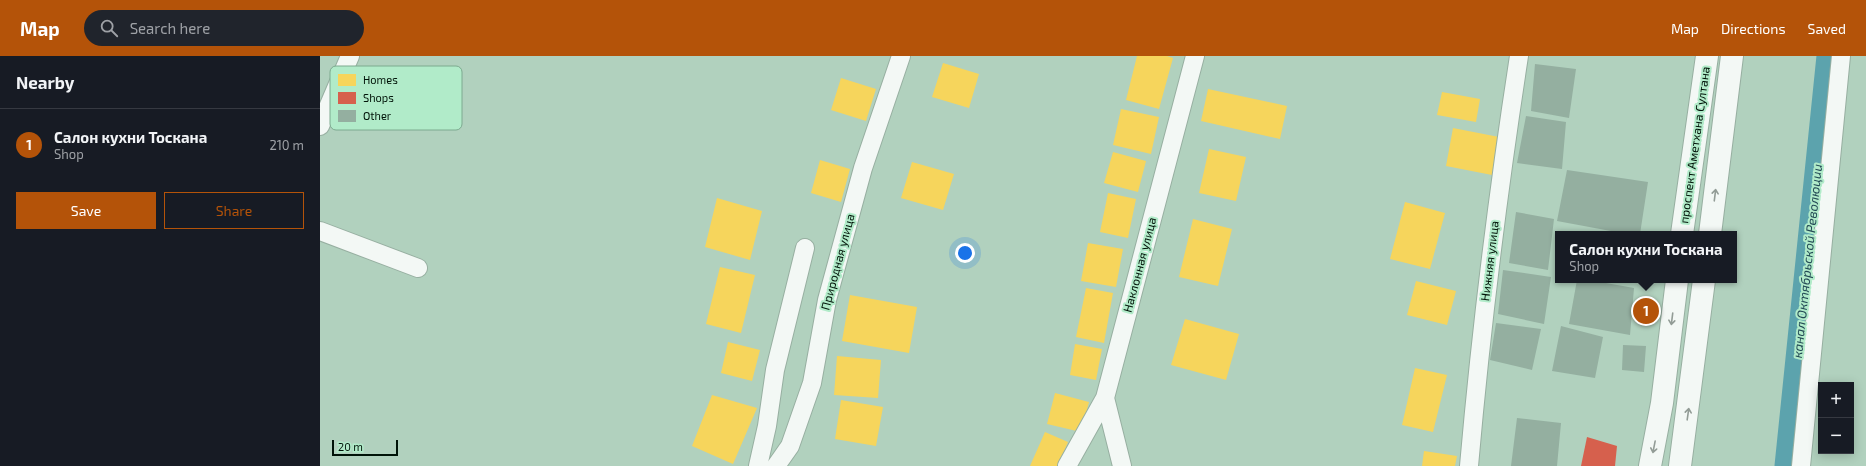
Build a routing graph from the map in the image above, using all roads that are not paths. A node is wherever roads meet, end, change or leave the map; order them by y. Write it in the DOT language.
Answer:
graph roads {
  1 [pos="350,56"];
  2 [pos="901,56"];
  3 [pos="1195,56"];
  4 [pos="1519,56"];
  5 [pos="1708,56"];
  6 [pos="1732,56"];
  7 [pos="1841,56"];
  8 [pos="346,66"];
  9 [pos="330,103"];
  10 [pos="320,126"];
  11 [pos="320,231"];
  12 [pos="1682,231"];
  13 [pos="1710,231"];
  14 [pos="806,248"];
  15 [pos="418,268"];
  16 [pos="1677,283"];
  17 [pos="1704,283"];
  18 [pos="1105,398"];
  19 [pos="758,466"];
  20 [pos="776,466"];
  21 [pos="1067,466"];
  22 [pos="1122,466"];
  23 [pos="1469,466"];
  24 [pos="1650,466"];
  25 [pos="1680,466"];
  26 [pos="1801,466"];
  1 -- 8 [label="street"];
  2 -- 20 [label="street, Природная улица"];
  3 -- 18 [label="street, Наклонная улица"];
  4 -- 23 [label="street, Нижняя улица"];
  5 -- 12 [label="main road, проспект Аметхана Султана"];
  13 -- 6 [label="main road, one-way"];
  7 -- 26 [label="street"];
  9 -- 10 [label="street"];
  11 -- 15 [label="street"];
  14 -- 19 [label="street"];
  16 -- 24 [label="main road, one-way"];
  25 -- 17 [label="main road, one-way"];
  18 -- 21 [label="street, Наклонная улица"];
  18 -- 22 [label="street"];
}
